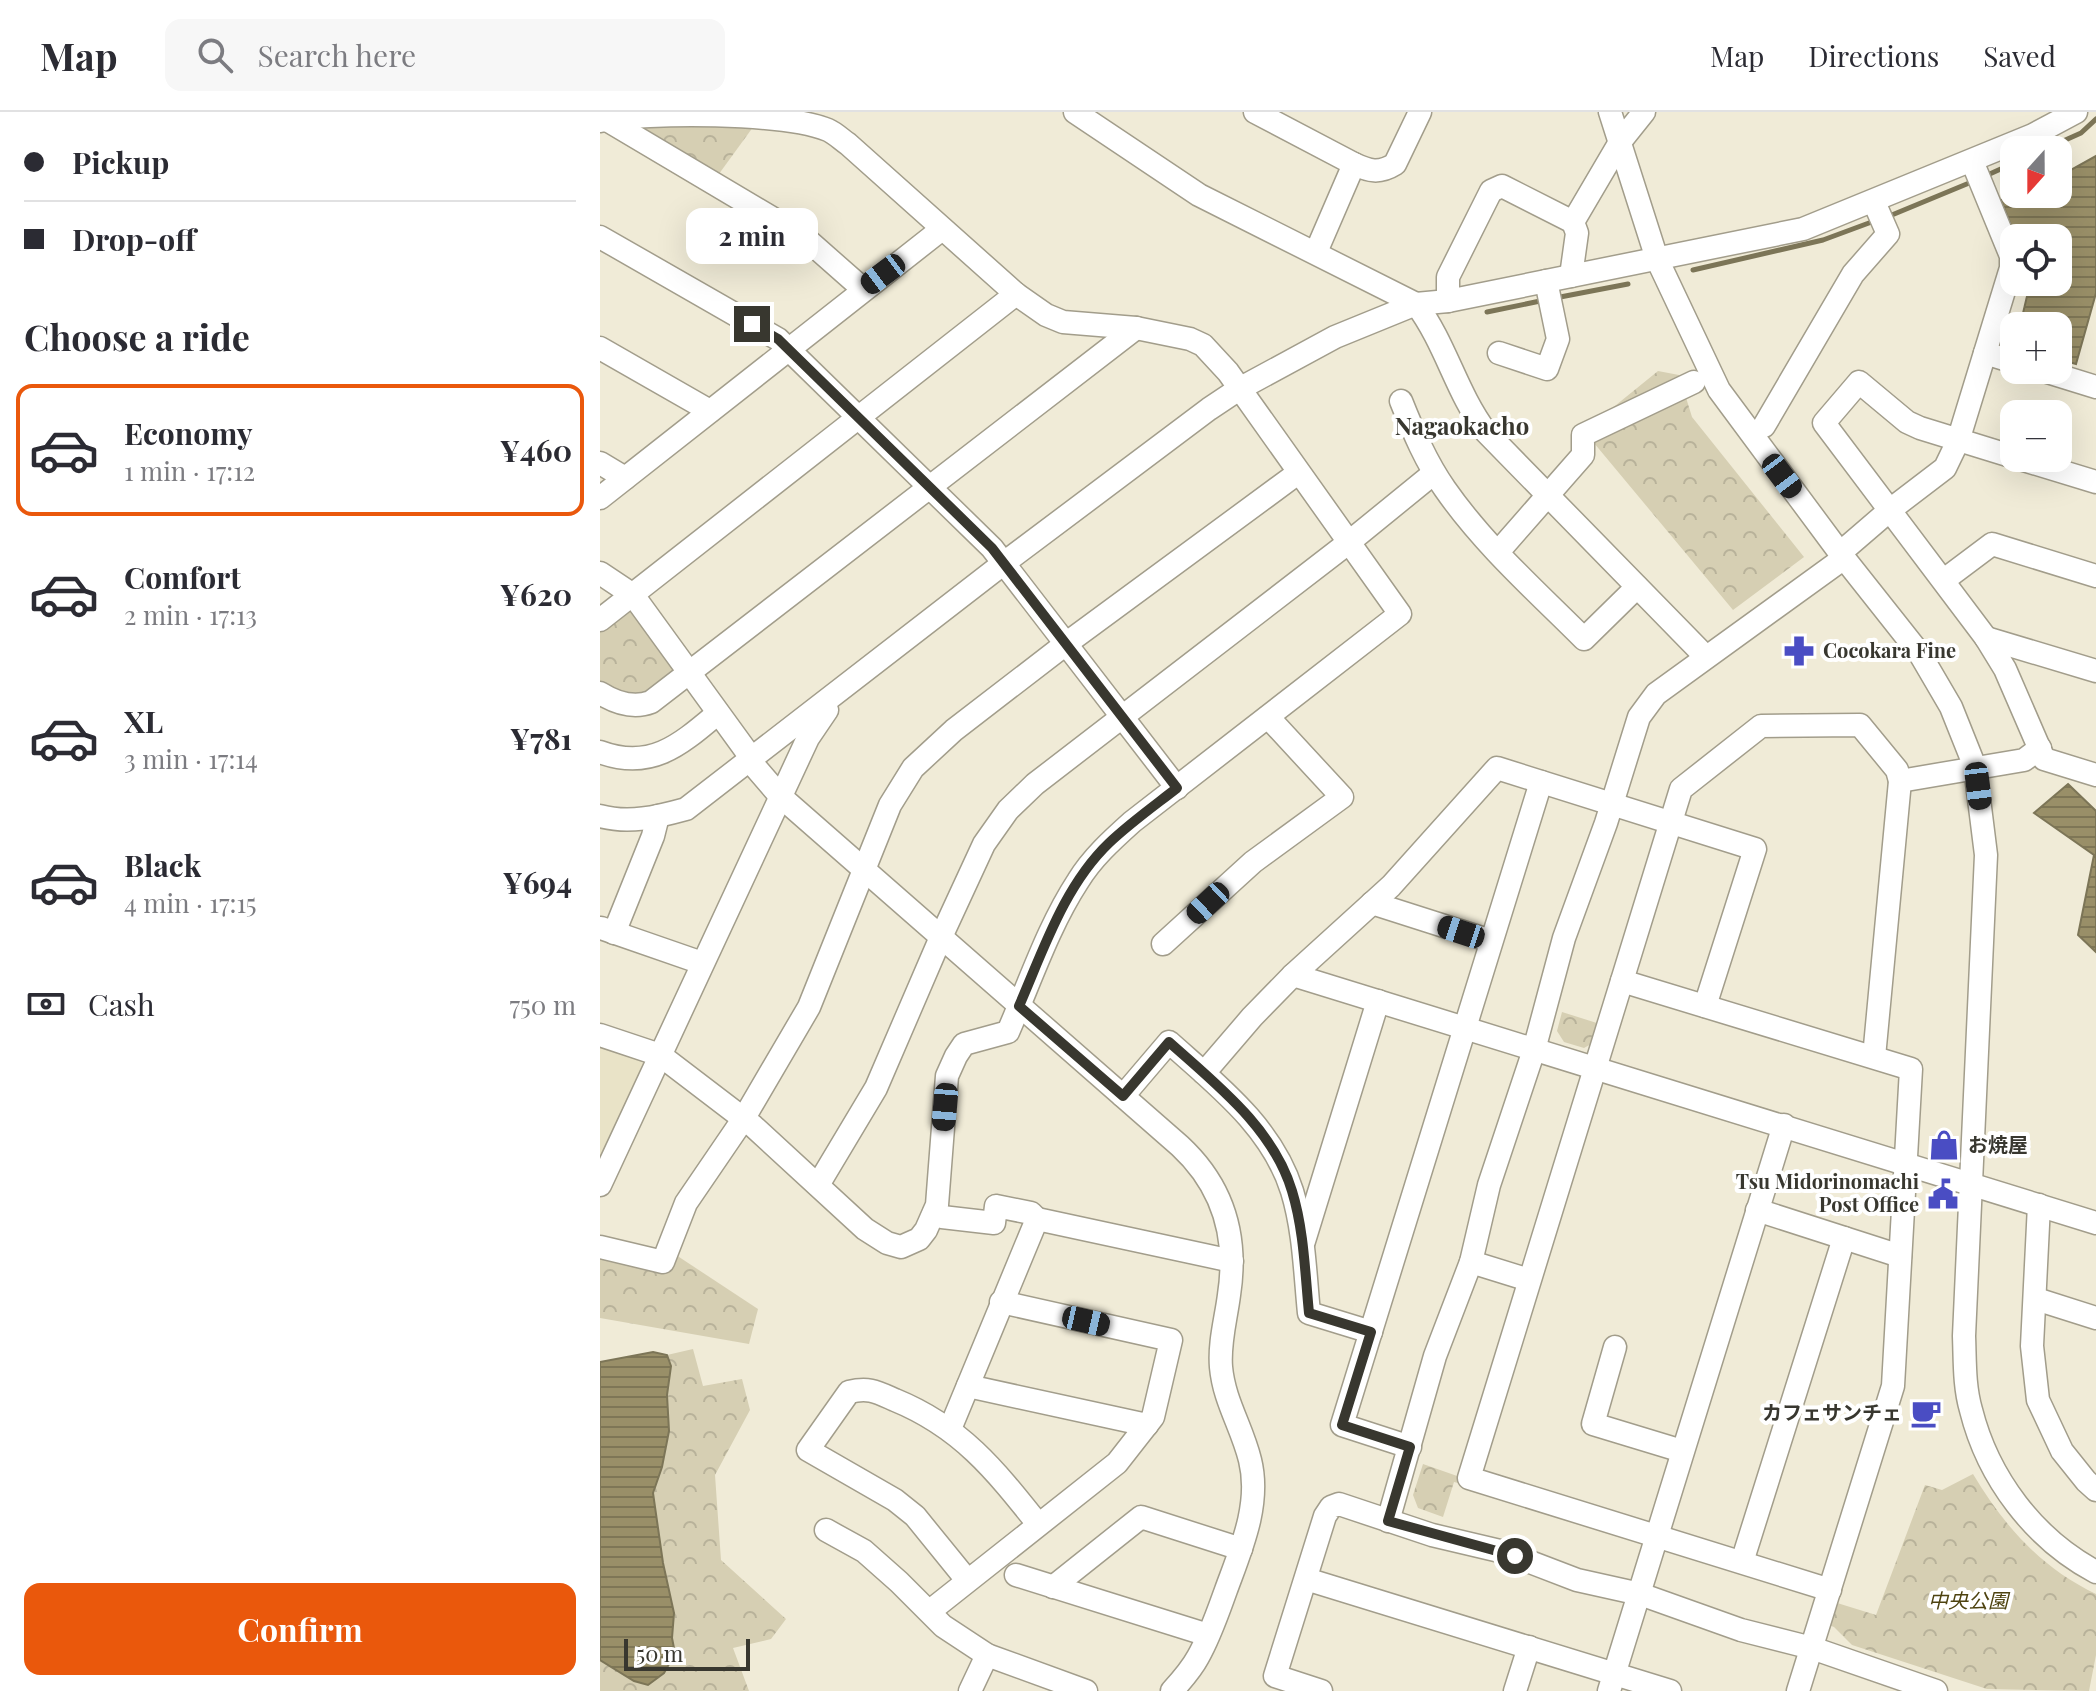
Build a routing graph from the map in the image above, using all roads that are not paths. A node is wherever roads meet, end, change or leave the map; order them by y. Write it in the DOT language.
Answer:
graph roads {
  1 [pos="1075,112"];
  2 [pos="1255,112"];
  3 [pos="1420,112"];
  4 [pos="1610,112"];
  5 [pos="1644,112"];
  6 [pos="2076,112"];
  7 [pos="829,120"];
  8 [pos="603,121"];
  9 [pos="1620,142"];
  10 [pos="1354,164"];
  11 [pos="1977,172"];
  12 [pos="1879,213"];
  13 [pos="1573,222"];
  14 [pos="942,229"];
  15 [pos="600,237"];
  16 [pos="1316,252"];
  17 [pos="1657,259"];
  18 [pos="1571,276"];
  19 [pos="863,289"];
  20 [pos="1016,294"];
  21 [pos="1548,294"];
  22 [pos="1448,301"];
  23 [pos="1416,304"];
  24 [pos="1136,328"];
  25 [pos="600,348"];
  26 [pos="787,349"];
  27 [pos="1499,353"];
  28 [pos="1985,353"];
  29 [pos="2000,358"];
  30 [pos="2072,380"];
  31 [pos="1694,382"];
  32 [pos="2096,387"];
  33 [pos="1239,389"];
  34 [pos="1401,401"];
  35 [pos="710,411"];
  36 [pos="858,419"];
  37 [pos="1764,426"];
  38 [pos="1958,441"];
  39 [pos="2000,454"];
  40 [pos="600,463"];
  41 [pos="2062,472"];
  42 [pos="1298,473"];
  43 [pos="1434,473"];
  44 [pos="625,478"];
  45 [pos="2096,482"];
  46 [pos="930,488"];
  47 [pos="1548,497"];
  48 [pos="600,498"];
  49 [pos="1890,510"];
  50 [pos="1348,543"];
  51 [pos="1498,552"];
  52 [pos="1842,555"];
  53 [pos="1004,563"];
  54 [pos="600,573"];
  55 [pos="2096,576"];
  56 [pos="1944,580"];
  57 [pos="1637,587"];
  58 [pos="633,595"];
  59 [pos="600,620"];
  60 [pos="1986,638"];
  61 [pos="1067,643"];
  62 [pos="1706,657"];
  63 [pos="2096,671"];
  64 [pos="689,674"];
  65 [pos="842,689"];
  66 [pos="600,693"];
  67 [pos="718,713"];
  68 [pos="1122,715"];
  69 [pos="1268,717"];
  70 [pos="2040,748"];
  71 [pos="600,752"];
  72 [pos="751,760"];
  73 [pos="1975,767"];
  74 [pos="2096,775"];
  75 [pos="1900,781"];
  76 [pos="1541,782"];
  77 [pos="1177,788"];
  78 [pos="780,796"];
  79 [pos="1612,803"];
  80 [pos="600,816"];
  81 [pos="658,816"];
  82 [pos="1671,822"];
  83 [pos="863,868"];
  84 [pos="1372,903"];
  85 [pos="607,930"];
  86 [pos="941,937"];
  87 [pos="1491,941"];
  88 [pos="1163,944"];
  89 [pos="702,963"];
  90 [pos="1293,975"];
  91 [pos="1622,981"];
  92 [pos="1378,1001"];
  93 [pos="1019,1006"];
  94 [pos="1705,1006"];
  95 [pos="1465,1027"];
  96 [pos="600,1035"];
  97 [pos="1534,1050"];
  98 [pos="660,1055"];
  99 [pos="1874,1057"];
  100 [pos="1594,1068"];
  101 [pos="1204,1073"];
  102 [pos="1123,1096"];
  103 [pos="744,1118"];
  104 [pos="1784,1125"];
  105 [pos="1906,1163"];
  106 [pos="1972,1183"];
  107 [pos="600,1185"];
  108 [pos="818,1185"];
  109 [pos="2039,1205"];
  110 [pos="1757,1210"];
  111 [pos="934,1213"];
  112 [pos="1037,1219"];
  113 [pos="2096,1223"];
  114 [pos="1844,1238"];
  115 [pos="1302,1246"];
  116 [pos="600,1247"];
  117 [pos="1900,1256"];
  118 [pos="1232,1261"];
  119 [pos="1471,1262"];
  120 [pos="1529,1280"];
  121 [pos="2036,1299"];
  122 [pos="1001,1302"];
  123 [pos="2096,1318"];
  124 [pos="1371,1332"];
  125 [pos="1615,1347"];
  126 [pos="968,1386"];
  127 [pos="1147,1425"];
  128 [pos="950,1429"];
  129 [pos="1410,1447"];
  130 [pos="1682,1451"];
  131 [pos="2096,1490"];
  132 [pos="1388,1521"];
  133 [pos="1038,1524"];
  134 [pos="826,1530"];
  135 [pos="1656,1535"];
  136 [pos="1241,1549"];
  137 [pos="1742,1562"];
  138 [pos="2096,1572"];
  139 [pos="1016,1575"];
  140 [pos="1306,1579"];
  141 [pos="967,1580"];
  142 [pos="1053,1587"];
  143 [pos="1830,1590"];
  144 [pos="1640,1594"];
  145 [pos="930,1611"];
  146 [pos="1208,1635"];
  147 [pos="1529,1647"];
  148 [pos="1812,1648"];
  149 [pos="987,1655"];
  150 [pos="1611,1682"];
  151 [pos="970,1691"];
  152 [pos="1086,1691"];
  153 [pos="1172,1691"];
  154 [pos="1321,1691"];
  155 [pos="1515,1691"];
  156 [pos="1670,1691"];
  157 [pos="1798,1691"];
  158 [pos="1936,1691"];
  1 -- 16 [label="street"];
  2 -- 10 [label="street"];
  3 -- 10 [label="street"];
  4 -- 9 [label="street"];
  5 -- 9 [label="street"];
  6 -- 11 [label="street"];
  7 -- 8 [label="street"];
  7 -- 14 [label="street"];
  8 -- 19 [label="street"];
  9 -- 13 [label="street"];
  9 -- 17 [label="street"];
  10 -- 16 [label="street"];
  11 -- 12 [label="street"];
  11 -- 28 [label="street"];
  12 -- 17 [label="street"];
  12 -- 37 [label="street"];
  13 -- 18 [label="street"];
  13 -- 22 [label="street"];
  14 -- 19 [label="street"];
  14 -- 20 [label="street"];
  15 -- 26 [label="street"];
  16 -- 23 [label="street"];
  17 -- 18 [label="street"];
  17 -- 52 [label="street"];
  18 -- 21 [label="street"];
  19 -- 26 [label="street"];
  20 -- 24 [label="street"];
  20 -- 36 [label="street"];
  21 -- 22 [label="street"];
  21 -- 27 [label="street"];
  22 -- 23 [label="street"];
  23 -- 33 [label="street"];
  23 -- 47 [label="street"];
  24 -- 33 [label="street"];
  24 -- 46 [label="street"];
  25 -- 35 [label="street"];
  26 -- 35 [label="street"];
  26 -- 36 [label="street"];
  28 -- 29 [label="street"];
  28 -- 38 [label="street"];
  30 -- 32 [label="street"];
  31 -- 47 [label="street"];
  33 -- 42 [label="street"];
  33 -- 53 [label="street"];
  34 -- 43 [label="street"];
  35 -- 44 [label="street"];
  36 -- 46 [label="street"];
  36 -- 58 [label="street"];
  38 -- 39 [label="street"];
  38 -- 49 [label="street"];
  38 -- 49 [label="street"];
  40 -- 44 [label="street"];
  41 -- 45 [label="street"];
  42 -- 50 [label="street"];
  42 -- 61 [label="street"];
  43 -- 50 [label="street"];
  43 -- 51 [label="street"];
  44 -- 48 [label="street"];
  46 -- 53 [label="street"];
  46 -- 64 [label="street"];
  47 -- 51 [label="street"];
  47 -- 57 [label="street"];
  49 -- 52 [label="street"];
  49 -- 56 [label="street"];
  50 -- 68 [label="street"];
  50 -- 69 [label="street"];
  51 -- 57 [label="street"];
  52 -- 62 [label="street"];
  52 -- 73 [label="street"];
  53 -- 61 [label="street"];
  53 -- 65 [label="street"];
  54 -- 58 [label="street"];
  55 -- 56 [label="street"];
  56 -- 60 [label="street"];
  57 -- 62 [label="street"];
  58 -- 59 [label="street"];
  58 -- 64 [label="street"];
  60 -- 63 [label="street"];
  60 -- 70 [label="street"];
  61 -- 68 [label="street"];
  61 -- 83 [label="street"];
  62 -- 79 [label="street"];
  64 -- 66 [label="street"];
  64 -- 67 [label="street"];
  65 -- 72 [label="street"];
  65 -- 78 [label="street"];
  67 -- 71 [label="street"];
  67 -- 72 [label="street"];
  68 -- 77 [label="street"];
  68 -- 86 [label="street"];
  69 -- 77 [label="street"];
  69 -- 88 [label="street"];
  70 -- 73 [label="street"];
  70 -- 74 [label="street"];
  72 -- 78 [label="street"];
  72 -- 81 [label="street"];
  73 -- 75 [label="street"];
  73 -- 106 [label="street"];
  75 -- 82 [label="street"];
  75 -- 99 [label="street"];
  76 -- 79 [label="street"];
  76 -- 84 [label="street"];
  76 -- 87 [label="street"];
  77 -- 93 [label="street"];
  78 -- 83 [label="street"];
  78 -- 89 [label="street"];
  79 -- 82 [label="street"];
  79 -- 97 [label="street"];
  80 -- 81 [label="street"];
  81 -- 85 [label="street"];
  82 -- 91 [label="street"];
  82 -- 94 [label="street"];
  83 -- 86 [label="street"];
  83 -- 103 [label="street"];
  84 -- 87 [label="street"];
  84 -- 90 [label="street"];
  85 -- 89 [label="street"];
  86 -- 93 [label="street"];
  86 -- 108 [label="street"];
  87 -- 95 [label="street"];
  89 -- 98 [label="street"];
  90 -- 92 [label="street"];
  90 -- 101 [label="street"];
  91 -- 94 [label="street"];
  91 -- 100 [label="street"];
  92 -- 95 [label="street"];
  92 -- 115 [label="street"];
  93 -- 102 [label="street"];
  93 -- 111 [label="street"];
  94 -- 99 [label="street"];
  95 -- 97 [label="street"];
  95 -- 124 [label="street"];
  96 -- 98 [label="street"];
  97 -- 100 [label="street"];
  97 -- 119 [label="street"];
  98 -- 103 [label="street"];
  98 -- 107 [label="street"];
  99 -- 105 [label="street"];
  100 -- 104 [label="street"];
  100 -- 120 [label="street"];
  101 -- 102 [label="street"];
  101 -- 115 [label="street"];
  102 -- 118 [label="street"];
  103 -- 108 [label="street"];
  103 -- 116 [label="street"];
  104 -- 105 [label="street"];
  104 -- 110 [label="street"];
  105 -- 106 [label="street"];
  105 -- 117 [label="street"];
  106 -- 109 [label="street"];
  106 -- 138 [label="street"];
  108 -- 111 [label="street"];
  109 -- 113 [label="street"];
  109 -- 121 [label="street"];
  110 -- 114 [label="street"];
  110 -- 130 [label="street"];
  111 -- 112 [label="street"];
  112 -- 118 [label="street"];
  112 -- 122 [label="street"];
  114 -- 117 [label="street"];
  114 -- 137 [label="street"];
  115 -- 124 [label="street"];
  117 -- 143 [label="street"];
  118 -- 136 [label="street"];
  119 -- 120 [label="street"];
  119 -- 129 [label="street"];
  120 -- 135 [label="street"];
  121 -- 123 [label="street"];
  121 -- 131 [label="street"];
  122 -- 126 [label="street"];
  122 -- 127 [label="street"];
  124 -- 129 [label="street"];
  125 -- 130 [label="street"];
  126 -- 127 [label="street"];
  126 -- 128 [label="street"];
  127 -- 133 [label="street"];
  128 -- 133 [label="street"];
  128 -- 141 [label="street"];
  129 -- 132 [label="street"];
  130 -- 135 [label="street"];
  132 -- 140 [label="street"];
  132 -- 144 [label="street"];
  133 -- 141 [label="street"];
  134 -- 145 [label="street"];
  135 -- 137 [label="street"];
  135 -- 144 [label="street"];
  136 -- 142 [label="street"];
  136 -- 146 [label="street"];
  137 -- 143 [label="street"];
  139 -- 142 [label="street"];
  140 -- 147 [label="street"];
  140 -- 154 [label="street"];
  141 -- 145 [label="street"];
  142 -- 146 [label="street"];
  143 -- 148 [label="street"];
  144 -- 148 [label="street"];
  144 -- 150 [label="street"];
  145 -- 149 [label="street"];
  146 -- 153 [label="street"];
  147 -- 150 [label="street"];
  147 -- 155 [label="street"];
  148 -- 157 [label="street"];
  148 -- 158 [label="street"];
  149 -- 151 [label="street"];
  149 -- 152 [label="street"];
  150 -- 156 [label="street"];
}
